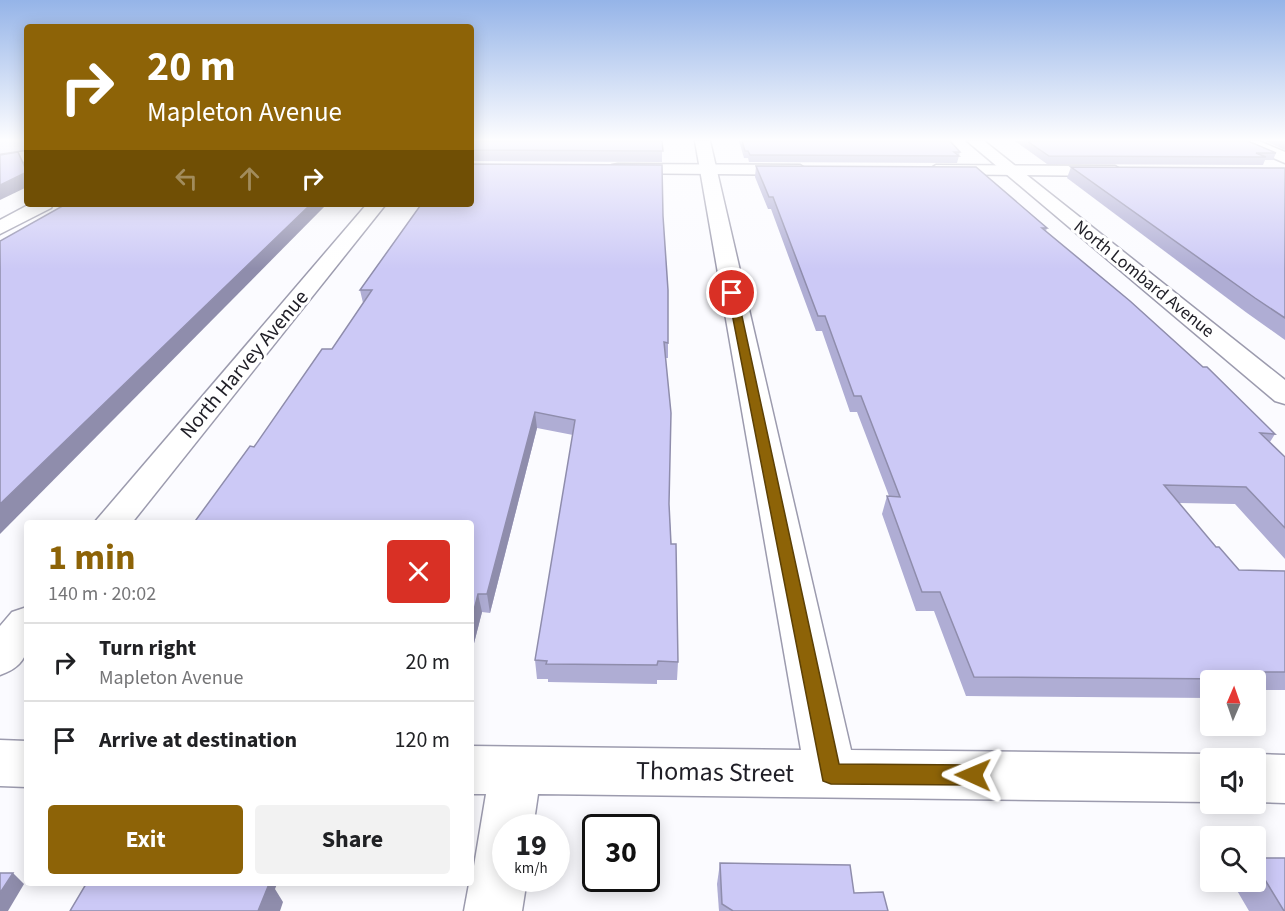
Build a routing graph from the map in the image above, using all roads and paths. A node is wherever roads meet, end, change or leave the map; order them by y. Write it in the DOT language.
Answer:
graph roads {
  1 [pos="710,184"];
  2 [pos="1025,184"];
  3 [pos="38,207"];
  4 [pos="375,207"];
  5 [pos="0,228"];
  6 [pos="1285,395"];
  7 [pos="114,520"];
  8 [pos="24,628"];
  9 [pos="0,657"];
  10 [pos="0,764"];
  11 [pos="24,764"];
  12 [pos="493,770"];
  13 [pos="831,774"];
  14 [pos="1200,778"];
  15 [pos="1266,778"];
  16 [pos="1285,778"];
  17 [pos="503,814"];
  18 [pos="496,892"];
  19 [pos="493,911"];
  1 -- 13 [label="street"];
  2 -- 6 [label="street, North Lombard Avenue"];
  3 -- 5 [label="street"];
  4 -- 7 [label="street, North Harvey Avenue"];
  8 -- 9 [label="street"];
  10 -- 11 [label="street"];
  12 -- 13 [label="street, Thomas Street"];
  12 -- 17 [label="street"];
  13 -- 14 [label="street, Thomas Street"];
  15 -- 16 [label="street"];
  18 -- 19 [label="street"];
}
